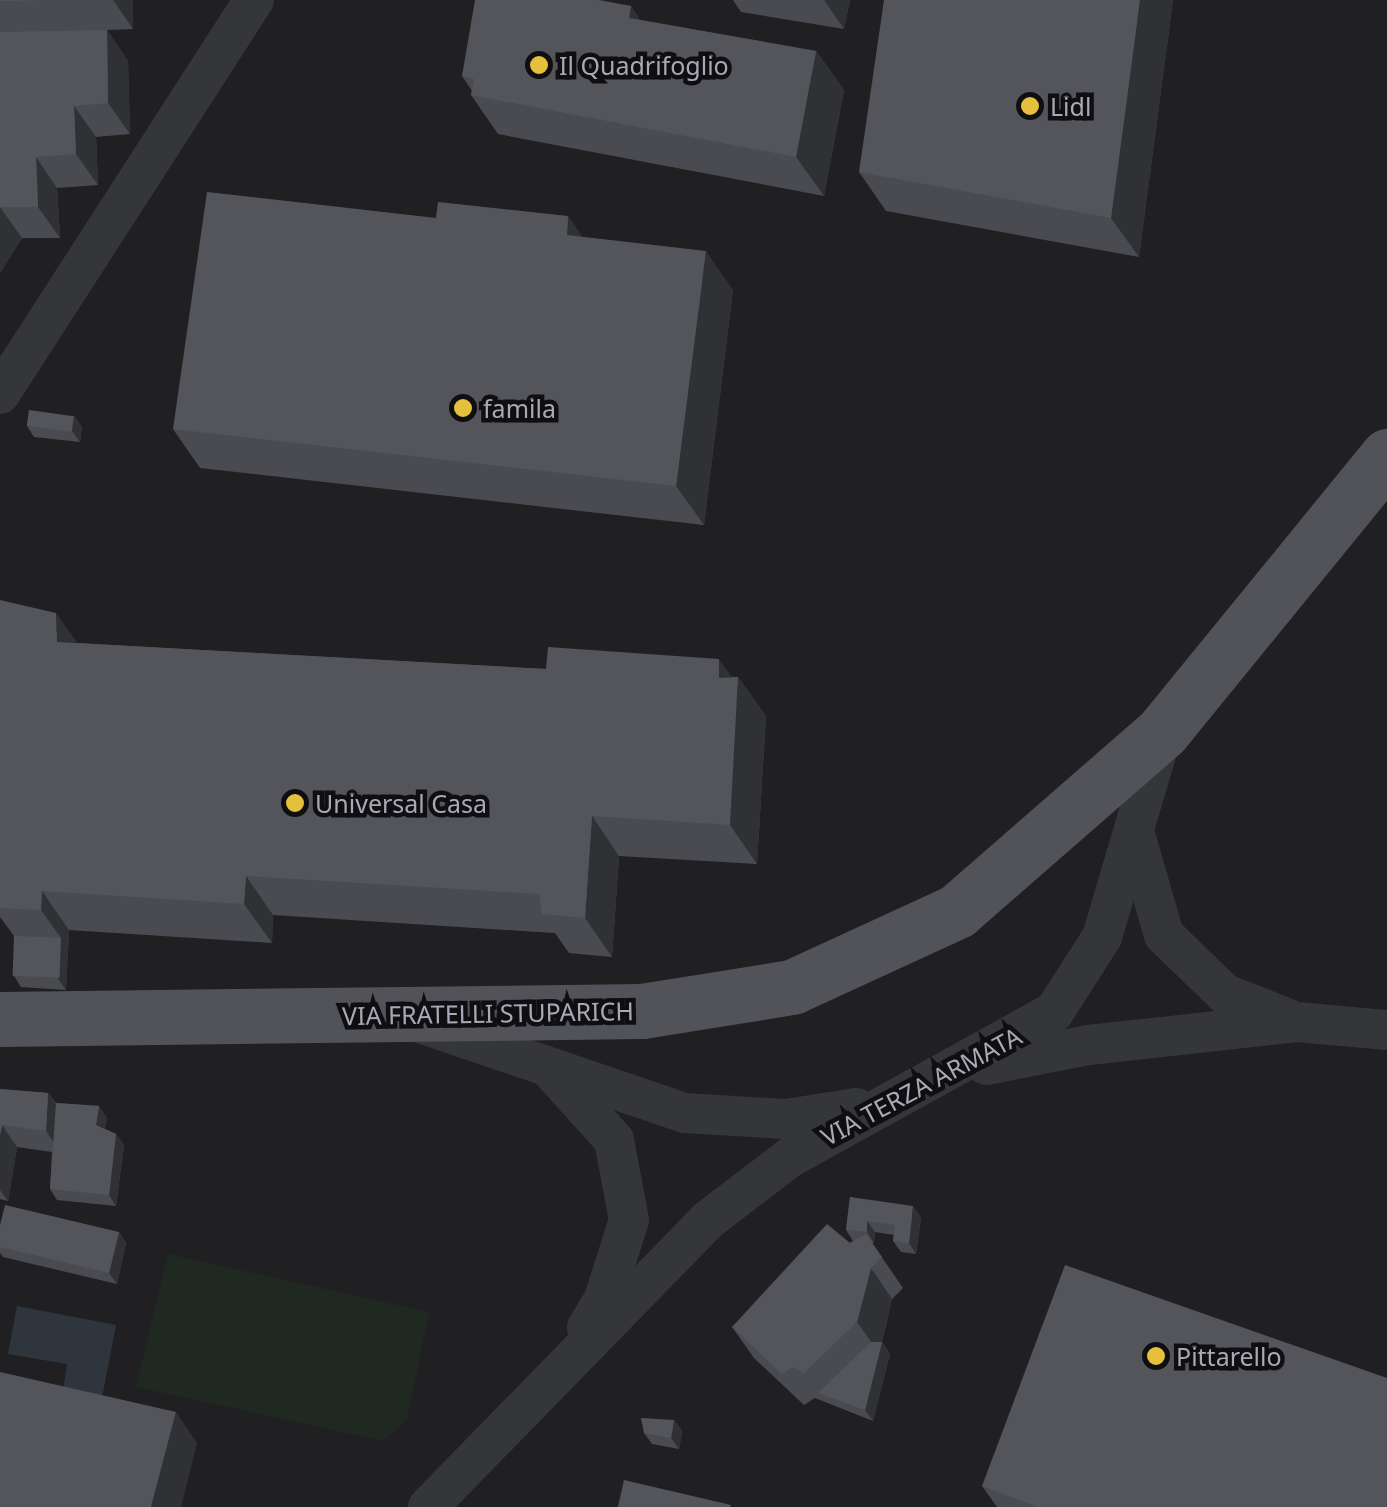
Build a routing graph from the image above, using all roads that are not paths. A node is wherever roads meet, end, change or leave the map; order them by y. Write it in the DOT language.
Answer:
graph roads {
  1 [pos="254,0"];
  2 [pos="0,394"];
  3 [pos="1387,456"];
  4 [pos="1162,731"];
  5 [pos="1136,838"];
  6 [pos="958,910"];
  7 [pos="397,1016"];
  8 [pos="0,1020"];
  9 [pos="1297,1022"];
  10 [pos="1387,1030"];
  11 [pos="546,1065"];
  12 [pos="958,1070"];
  13 [pos="879,1104"];
  14 [pos="564,1364"];
  15 [pos="428,1507"];
  1 -- 2 [label="street"];
  3 -- 4 [label="main road, VIA TERZA ARMATA"];
  4 -- 5 [label="street, VIA TERZA ARMATA"];
  4 -- 6 [label="main road, VIA TERZA ARMATA"];
  5 -- 9 [label="street"];
  5 -- 12 [label="street, VIA TERZA ARMATA"];
  6 -- 7 [label="main road, VIA FRATELLI STUPARICH"];
  7 -- 8 [label="main road, VIA FRATELLI STUPARICH"];
  7 -- 11 [label="street"];
  9 -- 10 [label="street"];
  9 -- 12 [label="street"];
  11 -- 13 [label="street"];
  11 -- 14 [label="street, VIA TERZA ARMATA"];
  12 -- 13 [label="street, VIA TERZA ARMATA"];
  13 -- 14 [label="street, VIA TERZA ARMATA"];
  14 -- 15 [label="street, VIA TERZA ARMATA"];
}
